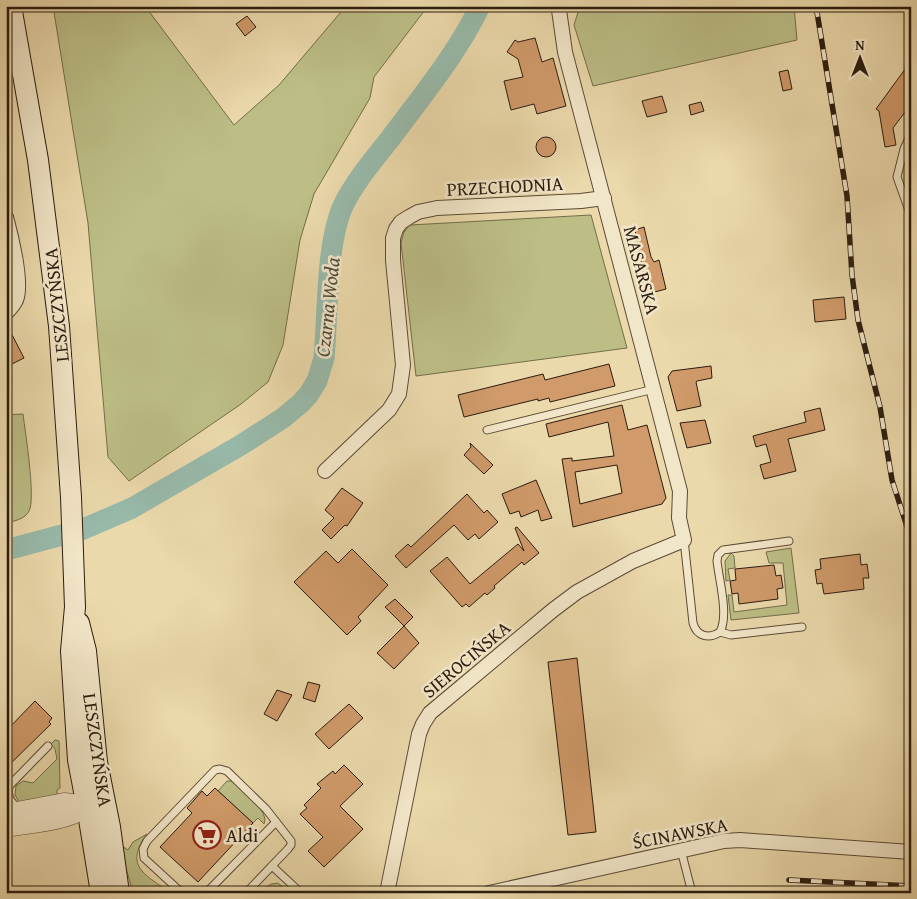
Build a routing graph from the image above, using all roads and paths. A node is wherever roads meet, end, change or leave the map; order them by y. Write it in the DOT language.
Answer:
graph roads {
  1 [pos="11,6"];
  2 [pos="559,10"];
  3 [pos="911,134"];
  4 [pos="604,198"];
  5 [pos="911,216"];
  6 [pos="6,217"];
  7 [pos="6,313"];
  8 [pos="654,390"];
  9 [pos="487,430"];
  10 [pos="325,471"];
  11 [pos="684,540"];
  12 [pos="789,541"];
  13 [pos="75,607"];
  14 [pos="802,627"];
  15 [pos="720,632"];
  16 [pos="48,746"];
  17 [pos="78,760"];
  18 [pos="99,777"];
  19 [pos="8,788"];
  20 [pos="87,807"];
  21 [pos="24,810"];
  22 [pos="65,810"];
  23 [pos="6,813"];
  24 [pos="276,822"];
  25 [pos="6,828"];
  26 [pos="101,831"];
  27 [pos="681,850"];
  28 [pos="911,852"];
  29 [pos="272,866"];
  30 [pos="101,893"];
  31 [pos="119,893"];
  32 [pos="182,893"];
  33 [pos="206,893"];
  34 [pos="246,893"];
  35 [pos="301,893"];
  36 [pos="386,893"];
  37 [pos="489,893"];
  38 [pos="692,893"];
  1 -- 13 [label="main road, LESZCZYŃSKA"];
  2 -- 4 [label="street, MASARSKA"];
  3 -- 5 [label="lane"];
  4 -- 8 [label="street, MASARSKA"];
  4 -- 10 [label="street, PRZECHODNIA"];
  6 -- 7 [label="street"];
  8 -- 9 [label="lane"];
  8 -- 11 [label="street, MASARSKA"];
  11 -- 15 [label="lane"];
  11 -- 36 [label="street, SIEROCIŃSKA"];
  12 -- 15 [label="lane"];
  13 -- 17 [label="main road, LESZCZYŃSKA"];
  13 -- 18 [label="main road, LESZCZYŃSKA"];
  14 -- 15 [label="lane"];
  16 -- 19 [label="lane"];
  17 -- 20 [label="main road, LESZCZYŃSKA"];
  17 -- 22 [label="street"];
  18 -- 20 [label="street"];
  18 -- 26 [label="main road, LESZCZYŃSKA"];
  19 -- 21 [label="lane"];
  20 -- 22 [label="street"];
  20 -- 26 [label="main road, LESZCZYŃSKA"];
  21 -- 22 [label="street"];
  21 -- 23 [label="street"];
  22 -- 25 [label="street"];
  22 -- 26 [label="street"];
  24 -- 29 [label="lane"];
  24 -- 32 [label="lane"];
  24 -- 33 [label="lane"];
  26 -- 30 [label="main road, LESZCZYŃSKA"];
  26 -- 31 [label="main road, LESZCZYŃSKA"];
  27 -- 28 [label="street, ŚCINAWSKA"];
  27 -- 37 [label="street, ŚCINAWSKA"];
  27 -- 38 [label="lane"];
  29 -- 34 [label="lane"];
  29 -- 35 [label="lane"];
}
